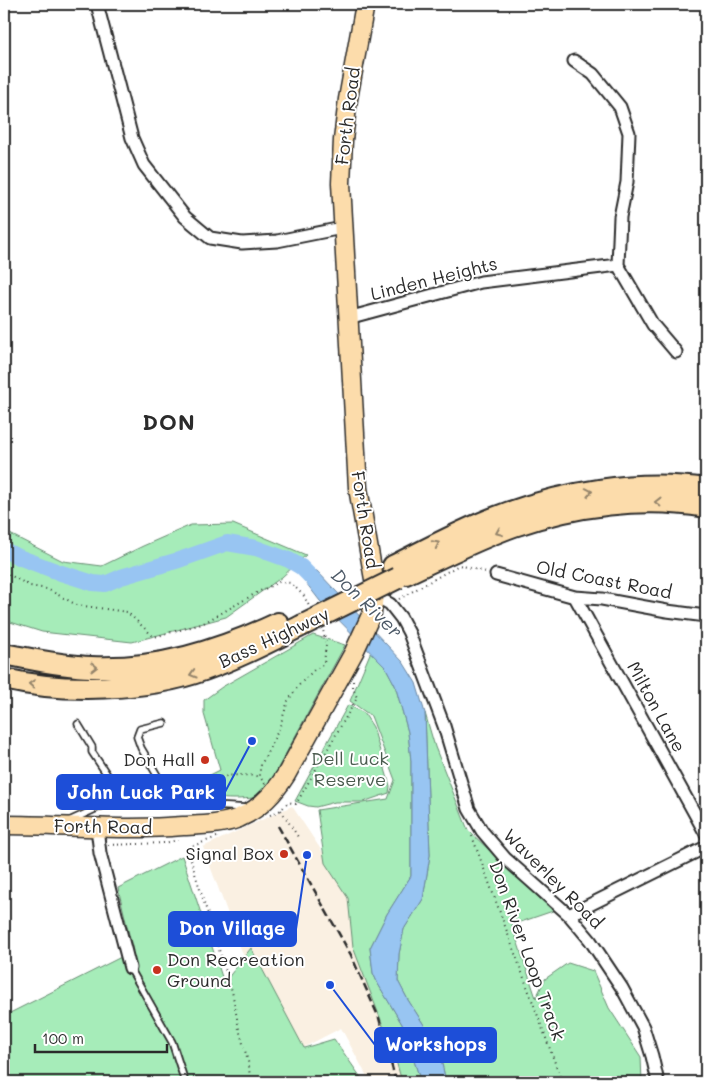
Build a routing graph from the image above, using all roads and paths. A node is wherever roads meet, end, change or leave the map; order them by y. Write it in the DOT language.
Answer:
graph roads {
  1 [pos="97,4"];
  2 [pos="365,4"];
  3 [pos="574,60"];
  4 [pos="342,228"];
  5 [pos="618,265"];
  6 [pos="348,318"];
  7 [pos="676,352"];
  8 [pos="706,489"];
  9 [pos="706,507"];
  10 [pos="4,572"];
  11 [pos="396,572"];
  12 [pos="496,575"];
  13 [pos="576,596"];
  14 [pos="400,600"];
  15 [pos="373,605"];
  16 [pos="706,616"];
  17 [pos="303,618"];
  18 [pos="322,630"];
  19 [pos="4,650"];
  20 [pos="4,654"];
  21 [pos="46,662"];
  22 [pos="4,680"];
  23 [pos="164,723"];
  24 [pos="78,724"];
  25 [pos="260,777"];
  26 [pos="158,792"];
  27 [pos="282,797"];
  28 [pos="120,800"];
  29 [pos="256,808"];
  30 [pos="281,810"];
  31 [pos="4,825"];
  32 [pos="58,825"];
  33 [pos="96,828"];
  34 [pos="471,833"];
  35 [pos="706,834"];
  36 [pos="217,837"];
  37 [pos="298,837"];
  38 [pos="706,848"];
  39 [pos="569,915"];
  40 [pos="130,968"];
  41 [pos="185,1082"];
  42 [pos="250,1082"];
  43 [pos="562,1082"];
  44 [pos="658,1082"];
  1 -- 4 [label="street"];
  2 -- 4 [label="main road, Forth Road"];
  3 -- 5 [label="street"];
  4 -- 6 [label="main road, Forth Road"];
  5 -- 6 [label="street, Linden Heights"];
  5 -- 7 [label="street"];
  6 -- 15 [label="main road, Forth Road"];
  11 -- 8 [label="highway, Bass Highway, one-way"];
  9 -- 11 [label="highway, Bass Highway, one-way"];
  10 -- 17 [label="path"];
  11 -- 17 [label="highway, Bass Highway"];
  12 -- 13 [label="street, Old Coast Road"];
  12 -- 14 [label="path"];
  13 -- 16 [label="street, Old Coast Road"];
  13 -- 35 [label="street, Milton Lane"];
  15 -- 27 [label="main road, Forth Road"];
  15 -- 39 [label="street, Waverley Road"];
  21 -- 17 [label="highway, Bass Highway, one-way"];
  17 -- 22 [label="highway, Bass Highway, one-way"];
  18 -- 25 [label="path"];
  19 -- 21 [label="highway"];
  20 -- 21 [label="highway, Bass Highway"];
  23 -- 26 [label="lane"];
  24 -- 28 [label="lane"];
  25 -- 26 [label="path"];
  25 -- 27 [label="path"];
  26 -- 28 [label="lane"];
  26 -- 29 [label="lane"];
  27 -- 29 [label="main road, Forth Road"];
  28 -- 32 [label="lane"];
  29 -- 33 [label="main road, Forth Road"];
  30 -- 37 [label="path"];
  31 -- 32 [label="main road, Forth Road"];
  32 -- 33 [label="main road, Forth Road"];
  33 -- 40 [label="street"];
  34 -- 43 [label="path, Don River Loop Track"];
  36 -- 42 [label="path"];
  38 -- 39 [label="street"];
  39 -- 44 [label="street, Waverley Road"];
  40 -- 41 [label="lane"];
}
